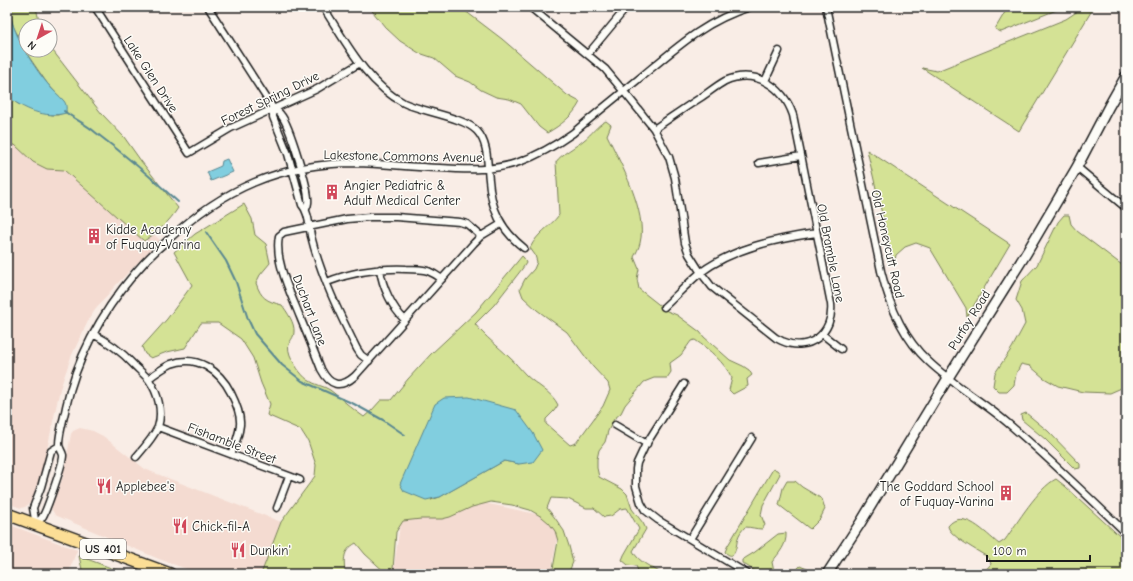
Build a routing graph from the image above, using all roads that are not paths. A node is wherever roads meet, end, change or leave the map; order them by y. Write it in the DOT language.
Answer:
graph roads {
  1 [pos="95,7"];
  2 [pos="208,7"];
  3 [pos="323,7"];
  4 [pos="530,7"];
  5 [pos="627,7"];
  6 [pos="750,7"];
  7 [pos="826,7"];
  8 [pos="779,51"];
  9 [pos="588,54"];
  10 [pos="360,63"];
  11 [pos="1126,76"];
  12 [pos="765,81"];
  13 [pos="624,91"];
  14 [pos="274,108"];
  15 [pos="654,129"];
  16 [pos="189,152"];
  17 [pos="801,156"];
  18 [pos="759,163"];
  19 [pos="1077,167"];
  20 [pos="301,168"];
  21 [pos="488,169"];
  22 [pos="293,170"];
  23 [pos="1125,205"];
  24 [pos="306,208"];
  25 [pos="501,224"];
  26 [pos="309,226"];
  27 [pos="816,233"];
  28 [pos="482,236"];
  29 [pos="524,248"];
  30 [pos="380,269"];
  31 [pos="701,273"];
  32 [pos="442,279"];
  33 [pos="326,282"];
  34 [pos="664,307"];
  35 [pos="405,320"];
  36 [pos="93,334"];
  37 [pos="822,334"];
  38 [pos="841,349"];
  39 [pos="369,361"];
  40 [pos="948,378"];
  41 [pos="148,379"];
  42 [pos="684,384"];
  43 [pos="615,425"];
  44 [pos="158,427"];
  45 [pos="752,438"];
  46 [pos="647,444"];
  47 [pos="59,446"];
  48 [pos="231,454"];
  49 [pos="136,457"];
  50 [pos="289,476"];
  51 [pos="300,480"];
  52 [pos="277,508"];
  53 [pos="7,514"];
  54 [pos="36,525"];
  55 [pos="1126,533"];
  56 [pos="690,539"];
  57 [pos="170,574"];
  58 [pos="748,574"];
  59 [pos="827,574"];
  1 -- 16 [label="street, Lake Glen Drive"];
  2 -- 14 [label="street"];
  3 -- 10 [label="street"];
  4 -- 9 [label="street"];
  5 -- 9 [label="street"];
  6 -- 13 [label="street, Lakestone Commons Avenue"];
  7 -- 40 [label="street, Old Honeycutt Road"];
  8 -- 12 [label="street"];
  9 -- 13 [label="street"];
  10 -- 14 [label="street, Forest Spring Drive"];
  10 -- 21 [label="street"];
  11 -- 19 [label="street, Purfoy Road"];
  12 -- 15 [label="street, Old Bramble Lane"];
  12 -- 17 [label="street, Old Bramble Lane"];
  13 -- 15 [label="street"];
  13 -- 21 [label="street, Lakestone Commons Avenue"];
  14 -- 16 [label="street, Forest Spring Drive"];
  14 -- 20 [label="street"];
  14 -- 22 [label="street"];
  15 -- 31 [label="street"];
  17 -- 18 [label="street"];
  17 -- 27 [label="street, Old Bramble Lane"];
  19 -- 23 [label="street"];
  19 -- 40 [label="street, Purfoy Road"];
  20 -- 21 [label="street, Lakestone Commons Avenue"];
  20 -- 22 [label="street, Lakestone Commons Avenue"];
  20 -- 24 [label="street"];
  21 -- 25 [label="street"];
  22 -- 24 [label="street"];
  22 -- 36 [label="street, Lakestone Commons Avenue"];
  24 -- 26 [label="street"];
  25 -- 28 [label="street, Duchart Lane"];
  25 -- 29 [label="street"];
  26 -- 28 [label="street, Duchart Lane"];
  26 -- 33 [label="street"];
  26 -- 39 [label="street, Duchart Lane"];
  27 -- 31 [label="street"];
  27 -- 37 [label="street, Old Bramble Lane"];
  28 -- 32 [label="street, Duchart Lane"];
  30 -- 32 [label="street"];
  30 -- 33 [label="street"];
  30 -- 35 [label="street"];
  31 -- 34 [label="street"];
  31 -- 37 [label="street"];
  32 -- 35 [label="street, Duchart Lane"];
  33 -- 39 [label="street"];
  35 -- 39 [label="street, Duchart Lane"];
  36 -- 41 [label="street"];
  36 -- 47 [label="street, Lakestone Commons Avenue"];
  37 -- 38 [label="street"];
  40 -- 55 [label="street, Old Honeycutt Road"];
  40 -- 59 [label="street, Purfoy Road"];
  41 -- 44 [label="street"];
  41 -- 48 [label="street"];
  42 -- 46 [label="street"];
  43 -- 46 [label="street"];
  44 -- 48 [label="street, Fishamble Street"];
  44 -- 49 [label="street"];
  45 -- 56 [label="street"];
  46 -- 56 [label="street"];
  47 -- 54 [label="street, Lakestone Commons Avenue"];
  47 -- 54 [label="street, Lakestone Commons Avenue"];
  48 -- 50 [label="street, Fishamble Street"];
  50 -- 51 [label="street, Fishamble Street"];
  50 -- 52 [label="street"];
  53 -- 54 [label="highway, US 401"];
  54 -- 57 [label="highway, US 401"];
  56 -- 58 [label="street"];
}
